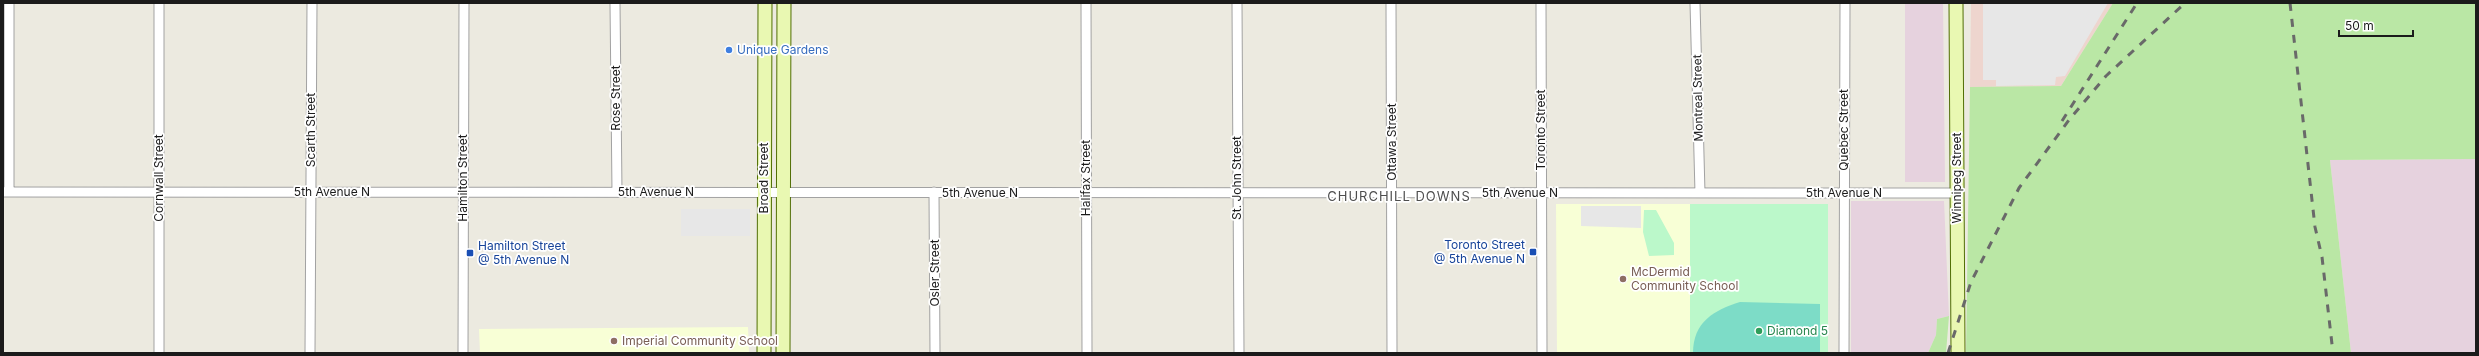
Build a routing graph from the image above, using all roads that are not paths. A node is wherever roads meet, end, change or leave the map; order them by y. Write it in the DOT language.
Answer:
graph roads {
  1 [pos="9,3"];
  2 [pos="159,3"];
  3 [pos="312,3"];
  4 [pos="464,3"];
  5 [pos="616,3"];
  6 [pos="765,3"];
  7 [pos="784,3"];
  8 [pos="1086,3"];
  9 [pos="1237,3"];
  10 [pos="1391,3"];
  11 [pos="1541,3"];
  12 [pos="1696,3"];
  13 [pos="1845,3"];
  14 [pos="1956,3"];
  15 [pos="6,192"];
  16 [pos="159,192"];
  17 [pos="311,192"];
  18 [pos="463,192"];
  19 [pos="617,192"];
  20 [pos="764,192"];
  21 [pos="784,192"];
  22 [pos="934,192"];
  23 [pos="1086,193"];
  24 [pos="1237,193"];
  25 [pos="1392,193"];
  26 [pos="1542,193"];
  27 [pos="1700,193"];
  28 [pos="1844,193"];
  29 [pos="1957,193"];
  30 [pos="160,353"];
  31 [pos="310,353"];
  32 [pos="463,353"];
  33 [pos="764,353"];
  34 [pos="784,353"];
  35 [pos="935,353"];
  36 [pos="1087,353"];
  37 [pos="1239,353"];
  38 [pos="1392,353"];
  39 [pos="1542,353"];
  40 [pos="1844,353"];
  41 [pos="1958,353"];
  1 -- 15 [label="street"];
  2 -- 16 [label="street, Cornwall Street"];
  3 -- 17 [label="street, Scarth Street"];
  4 -- 18 [label="street, Hamilton Street"];
  5 -- 19 [label="street, Rose Street"];
  6 -- 20 [label="main road, Broad Street"];
  7 -- 21 [label="main road, Broad Street"];
  8 -- 23 [label="street, Halifax Street"];
  9 -- 24 [label="street, St. John Street"];
  10 -- 25 [label="street, Ottawa Street"];
  11 -- 26 [label="street, Toronto Street"];
  12 -- 27 [label="street, Montreal Street"];
  13 -- 28 [label="street, Quebec Street"];
  14 -- 29 [label="main road, Winnipeg Street"];
  15 -- 16 [label="street, 5th Avenue N"];
  16 -- 17 [label="street, 5th Avenue N"];
  16 -- 30 [label="street, Cornwall Street"];
  17 -- 18 [label="street, 5th Avenue N"];
  17 -- 31 [label="street, Scarth Street"];
  18 -- 19 [label="street, 5th Avenue N"];
  18 -- 32 [label="street, Hamilton Street"];
  19 -- 20 [label="street, 5th Avenue N"];
  20 -- 21 [label="street, 5th Avenue N"];
  20 -- 33 [label="main road, Broad Street"];
  21 -- 22 [label="street, 5th Avenue N"];
  21 -- 34 [label="main road, Broad Street"];
  22 -- 23 [label="street, 5th Avenue N"];
  22 -- 35 [label="street, Osler Street"];
  23 -- 24 [label="street, 5th Avenue N"];
  23 -- 36 [label="street, Halifax Street"];
  24 -- 25 [label="street, 5th Avenue N"];
  24 -- 37 [label="street, St. John Street"];
  25 -- 26 [label="street, 5th Avenue N"];
  25 -- 38 [label="street, Ottawa Street"];
  26 -- 27 [label="street, 5th Avenue N"];
  26 -- 39 [label="street, Toronto Street"];
  27 -- 28 [label="street, 5th Avenue N"];
  28 -- 29 [label="street, 5th Avenue N"];
  28 -- 40 [label="street, Quebec Street"];
  29 -- 41 [label="main road, Winnipeg Street"];
}
